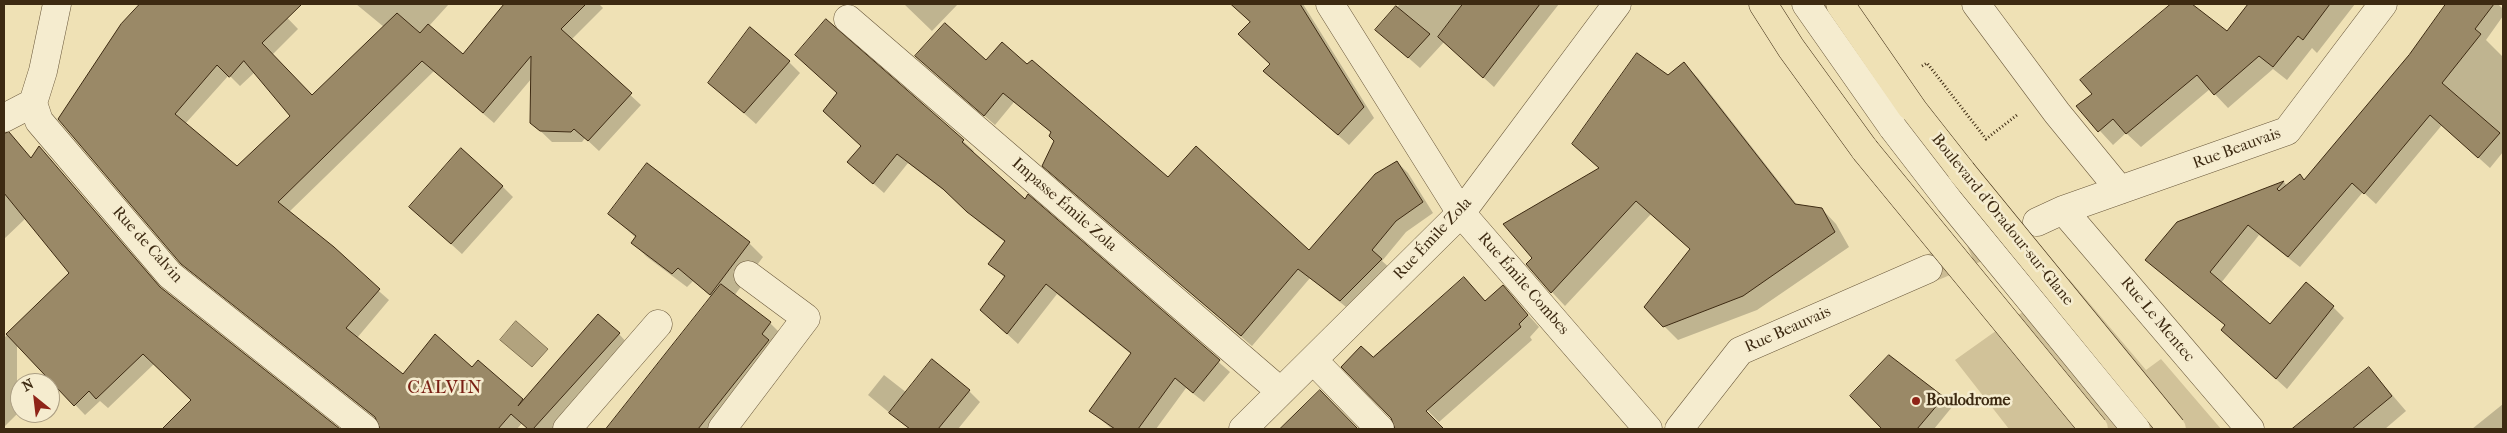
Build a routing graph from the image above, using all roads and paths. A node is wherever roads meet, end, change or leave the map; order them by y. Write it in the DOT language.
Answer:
graph roads {
  1 [pos="58,4"];
  2 [pos="1330,4"];
  3 [pos="1617,4"];
  4 [pos="1763,4"];
  5 [pos="1806,4"];
  6 [pos="1840,4"];
  7 [pos="1976,4"];
  8 [pos="2383,4"];
  9 [pos="848,19"];
  10 [pos="1926,63"];
  11 [pos="34,103"];
  12 [pos="2025,109"];
  13 [pos="4,118"];
  14 [pos="2120,190"];
  15 [pos="2063,210"];
  16 [pos="1461,213"];
  17 [pos="2038,222"];
  18 [pos="1928,269"];
  19 [pos="748,275"];
  20 [pos="658,324"];
  21 [pos="1314,361"];
  22 [pos="1280,391"];
  23 [pos="365,429"];
  24 [pos="567,429"];
  25 [pos="722,429"];
  26 [pos="1243,429"];
  27 [pos="1380,429"];
  28 [pos="1648,429"];
  29 [pos="1678,429"];
  30 [pos="2094,429"];
  31 [pos="2136,429"];
  32 [pos="2172,429"];
  33 [pos="2250,429"];
  1 -- 11 [label="street"];
  2 -- 16 [label="street, Rue Émile Combes"];
  3 -- 16 [label="street, Rue Émile Zola"];
  4 -- 30 [label="main road, bridge"];
  5 -- 31 [label="street, Boulevard d'Oradour-sur-Glane, bridge"];
  6 -- 32 [label="main road, Boulevard d'Oradour-sur-Glane, bridge"];
  7 -- 14 [label="street"];
  8 -- 14 [label="street, Rue Beauvais"];
  9 -- 22 [label="street, Impasse Émile Zola"];
  10 -- 12 [label="path"];
  11 -- 13 [label="street"];
  11 -- 23 [label="street, Rue de Calvin"];
  14 -- 15 [label="street, Rue Beauvais"];
  15 -- 17 [label="street, Rue Beauvais"];
  15 -- 33 [label="street, Rue Le Mentec"];
  16 -- 21 [label="street, Rue Émile Zola"];
  16 -- 28 [label="street, Rue Émile Combes"];
  18 -- 29 [label="street, Rue Beauvais"];
  19 -- 25 [label="street"];
  20 -- 24 [label="street"];
  21 -- 22 [label="street, Rue Émile Zola"];
  21 -- 27 [label="street"];
  22 -- 26 [label="street, Rue Émile Zola"];
}
